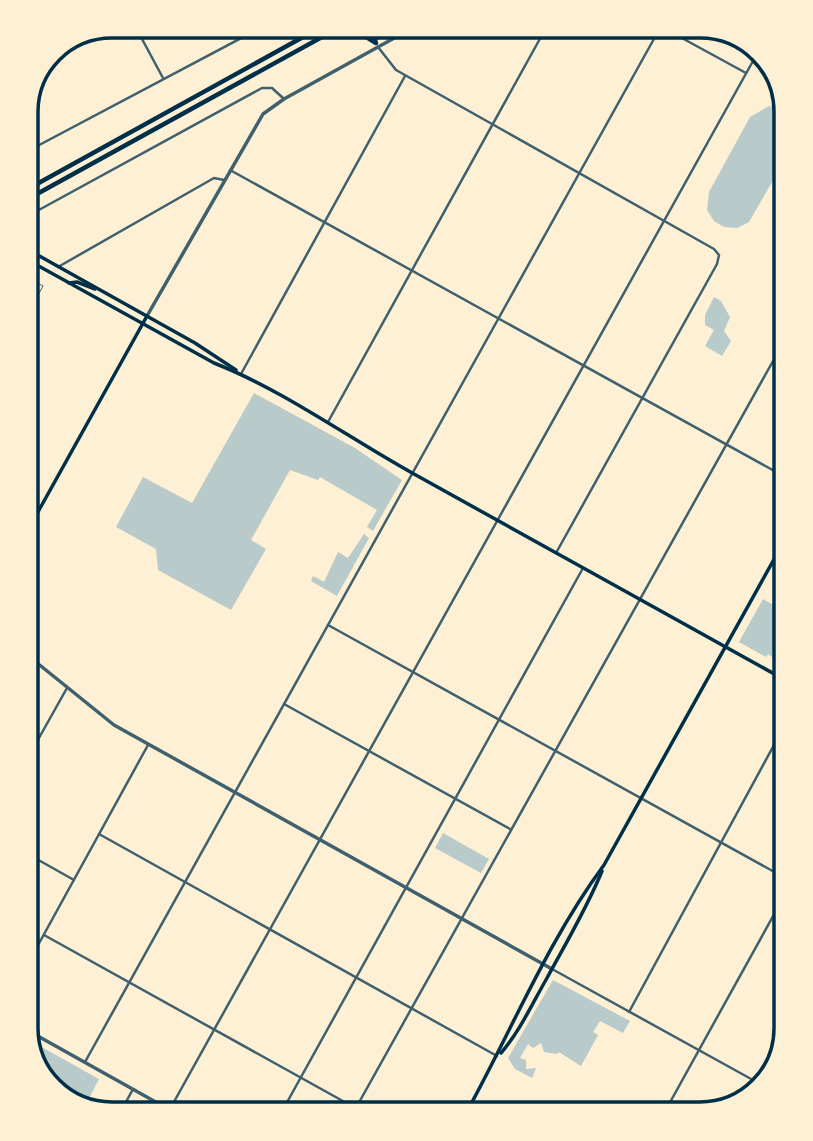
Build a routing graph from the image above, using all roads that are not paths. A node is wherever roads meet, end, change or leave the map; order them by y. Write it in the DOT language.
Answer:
graph roads {
  1 [pos="141,38"];
  2 [pos="240,38"];
  3 [pos="301,38"];
  4 [pos="321,38"];
  5 [pos="367,38"];
  6 [pos="375,38"];
  7 [pos="390,38"];
  8 [pos="540,39"];
  9 [pos="654,39"];
  10 [pos="680,39"];
  11 [pos="377,45"];
  12 [pos="753,60"];
  13 [pos="746,74"];
  14 [pos="405,75"];
  15 [pos="163,78"];
  16 [pos="284,99"];
  17 [pos="492,124"];
  18 [pos="39,145"];
  19 [pos="230,170"];
  20 [pos="579,173"];
  21 [pos="224,180"];
  22 [pos="39,183"];
  23 [pos="39,194"];
  24 [pos="39,210"];
  25 [pos="663,220"];
  26 [pos="324,222"];
  27 [pos="39,256"];
  28 [pos="39,264"];
  29 [pos="58,267"];
  30 [pos="412,271"];
  31 [pos="68,283"];
  32 [pos="101,290"];
  33 [pos="147,316"];
  34 [pos="498,318"];
  35 [pos="142,324"];
  36 [pos="774,360"];
  37 [pos="584,366"];
  38 [pos="241,374"];
  39 [pos="643,398"];
  40 [pos="328,422"];
  41 [pos="727,446"];
  42 [pos="774,471"];
  43 [pos="412,474"];
  44 [pos="39,510"];
  45 [pos="497,520"];
  46 [pos="556,553"];
  47 [pos="774,559"];
  48 [pos="583,568"];
  49 [pos="640,600"];
  50 [pos="328,625"];
  51 [pos="725,647"];
  52 [pos="38,664"];
  53 [pos="414,671"];
  54 [pos="774,674"];
  55 [pos="67,688"];
  56 [pos="284,704"];
  57 [pos="499,718"];
  58 [pos="38,739"];
  59 [pos="774,744"];
  60 [pos="148,745"];
  61 [pos="369,750"];
  62 [pos="556,751"];
  63 [pos="234,793"];
  64 [pos="455,799"];
  65 [pos="641,799"];
  66 [pos="510,829"];
  67 [pos="99,834"];
  68 [pos="320,840"];
  69 [pos="720,842"];
  70 [pos="38,860"];
  71 [pos="604,865"];
  72 [pos="774,872"];
  73 [pos="74,880"];
  74 [pos="185,882"];
  75 [pos="405,888"];
  76 [pos="774,914"];
  77 [pos="461,919"];
  78 [pos="271,929"];
  79 [pos="44,935"];
  80 [pos="38,946"];
  81 [pos="543,965"];
  82 [pos="552,969"];
  83 [pos="356,976"];
  84 [pos="129,983"];
  85 [pos="412,1007"];
  86 [pos="629,1012"];
  87 [pos="214,1030"];
  88 [pos="39,1037"];
  89 [pos="699,1050"];
  90 [pos="498,1056"];
  91 [pos="85,1062"];
  92 [pos="300,1077"];
  93 [pos="754,1080"];
  94 [pos="133,1089"];
  95 [pos="126,1102"];
  96 [pos="157,1102"];
  97 [pos="174,1102"];
  98 [pos="287,1102"];
  99 [pos="345,1102"];
  100 [pos="359,1102"];
  101 [pos="473,1102"];
  102 [pos="670,1102"];
  1 -- 15 [label="street"];
  2 -- 15 [label="street"];
  3 -- 22 [label="highway"];
  4 -- 23 [label="highway"];
  5 -- 11 [label="highway"];
  6 -- 11 [label="highway"];
  7 -- 11 [label="street"];
  8 -- 17 [label="street"];
  9 -- 20 [label="street"];
  10 -- 13 [label="street"];
  11 -- 14 [label="street"];
  11 -- 16 [label="street"];
  12 -- 13 [label="street"];
  13 -- 25 [label="street"];
  14 -- 17 [label="street"];
  14 -- 26 [label="street"];
  15 -- 18 [label="street"];
  16 -- 19 [label="street"];
  16 -- 24 [label="street"];
  17 -- 20 [label="street"];
  17 -- 30 [label="street"];
  19 -- 21 [label="street"];
  19 -- 26 [label="street"];
  20 -- 25 [label="street"];
  20 -- 34 [label="street"];
  21 -- 29 [label="street"];
  21 -- 33 [label="street"];
  25 -- 37 [label="street"];
  25 -- 39 [label="street"];
  26 -- 30 [label="street"];
  26 -- 38 [label="street"];
  27 -- 29 [label="main road"];
  28 -- 31 [label="main road"];
  29 -- 32 [label="main road"];
  30 -- 34 [label="street"];
  30 -- 40 [label="street"];
  31 -- 32 [label="main road"];
  31 -- 35 [label="main road"];
  32 -- 33 [label="main road"];
  33 -- 35 [label="main road"];
  33 -- 38 [label="main road"];
  34 -- 37 [label="street"];
  34 -- 43 [label="street"];
  35 -- 38 [label="main road"];
  35 -- 44 [label="main road"];
  36 -- 41 [label="street"];
  37 -- 39 [label="street"];
  37 -- 45 [label="street"];
  38 -- 40 [label="main road"];
  39 -- 41 [label="street"];
  39 -- 46 [label="street"];
  40 -- 43 [label="main road"];
  41 -- 42 [label="street"];
  41 -- 49 [label="street"];
  43 -- 45 [label="main road"];
  43 -- 50 [label="street"];
  45 -- 46 [label="main road"];
  45 -- 53 [label="street"];
  46 -- 48 [label="main road"];
  47 -- 51 [label="main road"];
  48 -- 49 [label="main road"];
  48 -- 57 [label="street"];
  49 -- 51 [label="main road"];
  49 -- 62 [label="street"];
  50 -- 53 [label="street"];
  50 -- 56 [label="street"];
  51 -- 54 [label="main road"];
  51 -- 65 [label="main road"];
  52 -- 55 [label="street"];
  53 -- 57 [label="street"];
  53 -- 61 [label="street"];
  55 -- 58 [label="street"];
  55 -- 60 [label="street"];
  56 -- 61 [label="street"];
  56 -- 63 [label="street"];
  57 -- 62 [label="street"];
  57 -- 64 [label="street"];
  59 -- 69 [label="street"];
  60 -- 63 [label="street"];
  60 -- 67 [label="street"];
  61 -- 64 [label="street"];
  61 -- 68 [label="street"];
  62 -- 65 [label="street"];
  62 -- 66 [label="street"];
  63 -- 68 [label="street"];
  63 -- 74 [label="street"];
  64 -- 66 [label="street"];
  64 -- 75 [label="street"];
  65 -- 69 [label="street"];
  65 -- 71 [label="main road"];
  66 -- 77 [label="street"];
  67 -- 73 [label="street"];
  67 -- 74 [label="street"];
  68 -- 75 [label="street"];
  68 -- 78 [label="street"];
  69 -- 72 [label="street"];
  69 -- 86 [label="street"];
  70 -- 73 [label="street"];
  71 -- 81 [label="main road"];
  71 -- 82 [label="main road"];
  73 -- 79 [label="street"];
  74 -- 78 [label="street"];
  74 -- 84 [label="street"];
  75 -- 77 [label="street"];
  75 -- 83 [label="street"];
  76 -- 89 [label="street"];
  77 -- 81 [label="street"];
  77 -- 85 [label="street"];
  78 -- 83 [label="street"];
  78 -- 87 [label="street"];
  79 -- 80 [label="street"];
  79 -- 84 [label="street"];
  81 -- 82 [label="street"];
  81 -- 90 [label="main road"];
  82 -- 86 [label="street"];
  82 -- 90 [label="main road"];
  83 -- 85 [label="street"];
  83 -- 92 [label="street"];
  84 -- 87 [label="street"];
  84 -- 91 [label="street"];
  85 -- 90 [label="street"];
  85 -- 100 [label="street"];
  86 -- 89 [label="street"];
  87 -- 92 [label="street"];
  87 -- 97 [label="street"];
  88 -- 91 [label="street"];
  89 -- 93 [label="street"];
  89 -- 102 [label="street"];
  90 -- 101 [label="main road"];
  91 -- 94 [label="street"];
  92 -- 98 [label="street"];
  92 -- 99 [label="street"];
  94 -- 95 [label="street"];
  94 -- 96 [label="street"];
}
